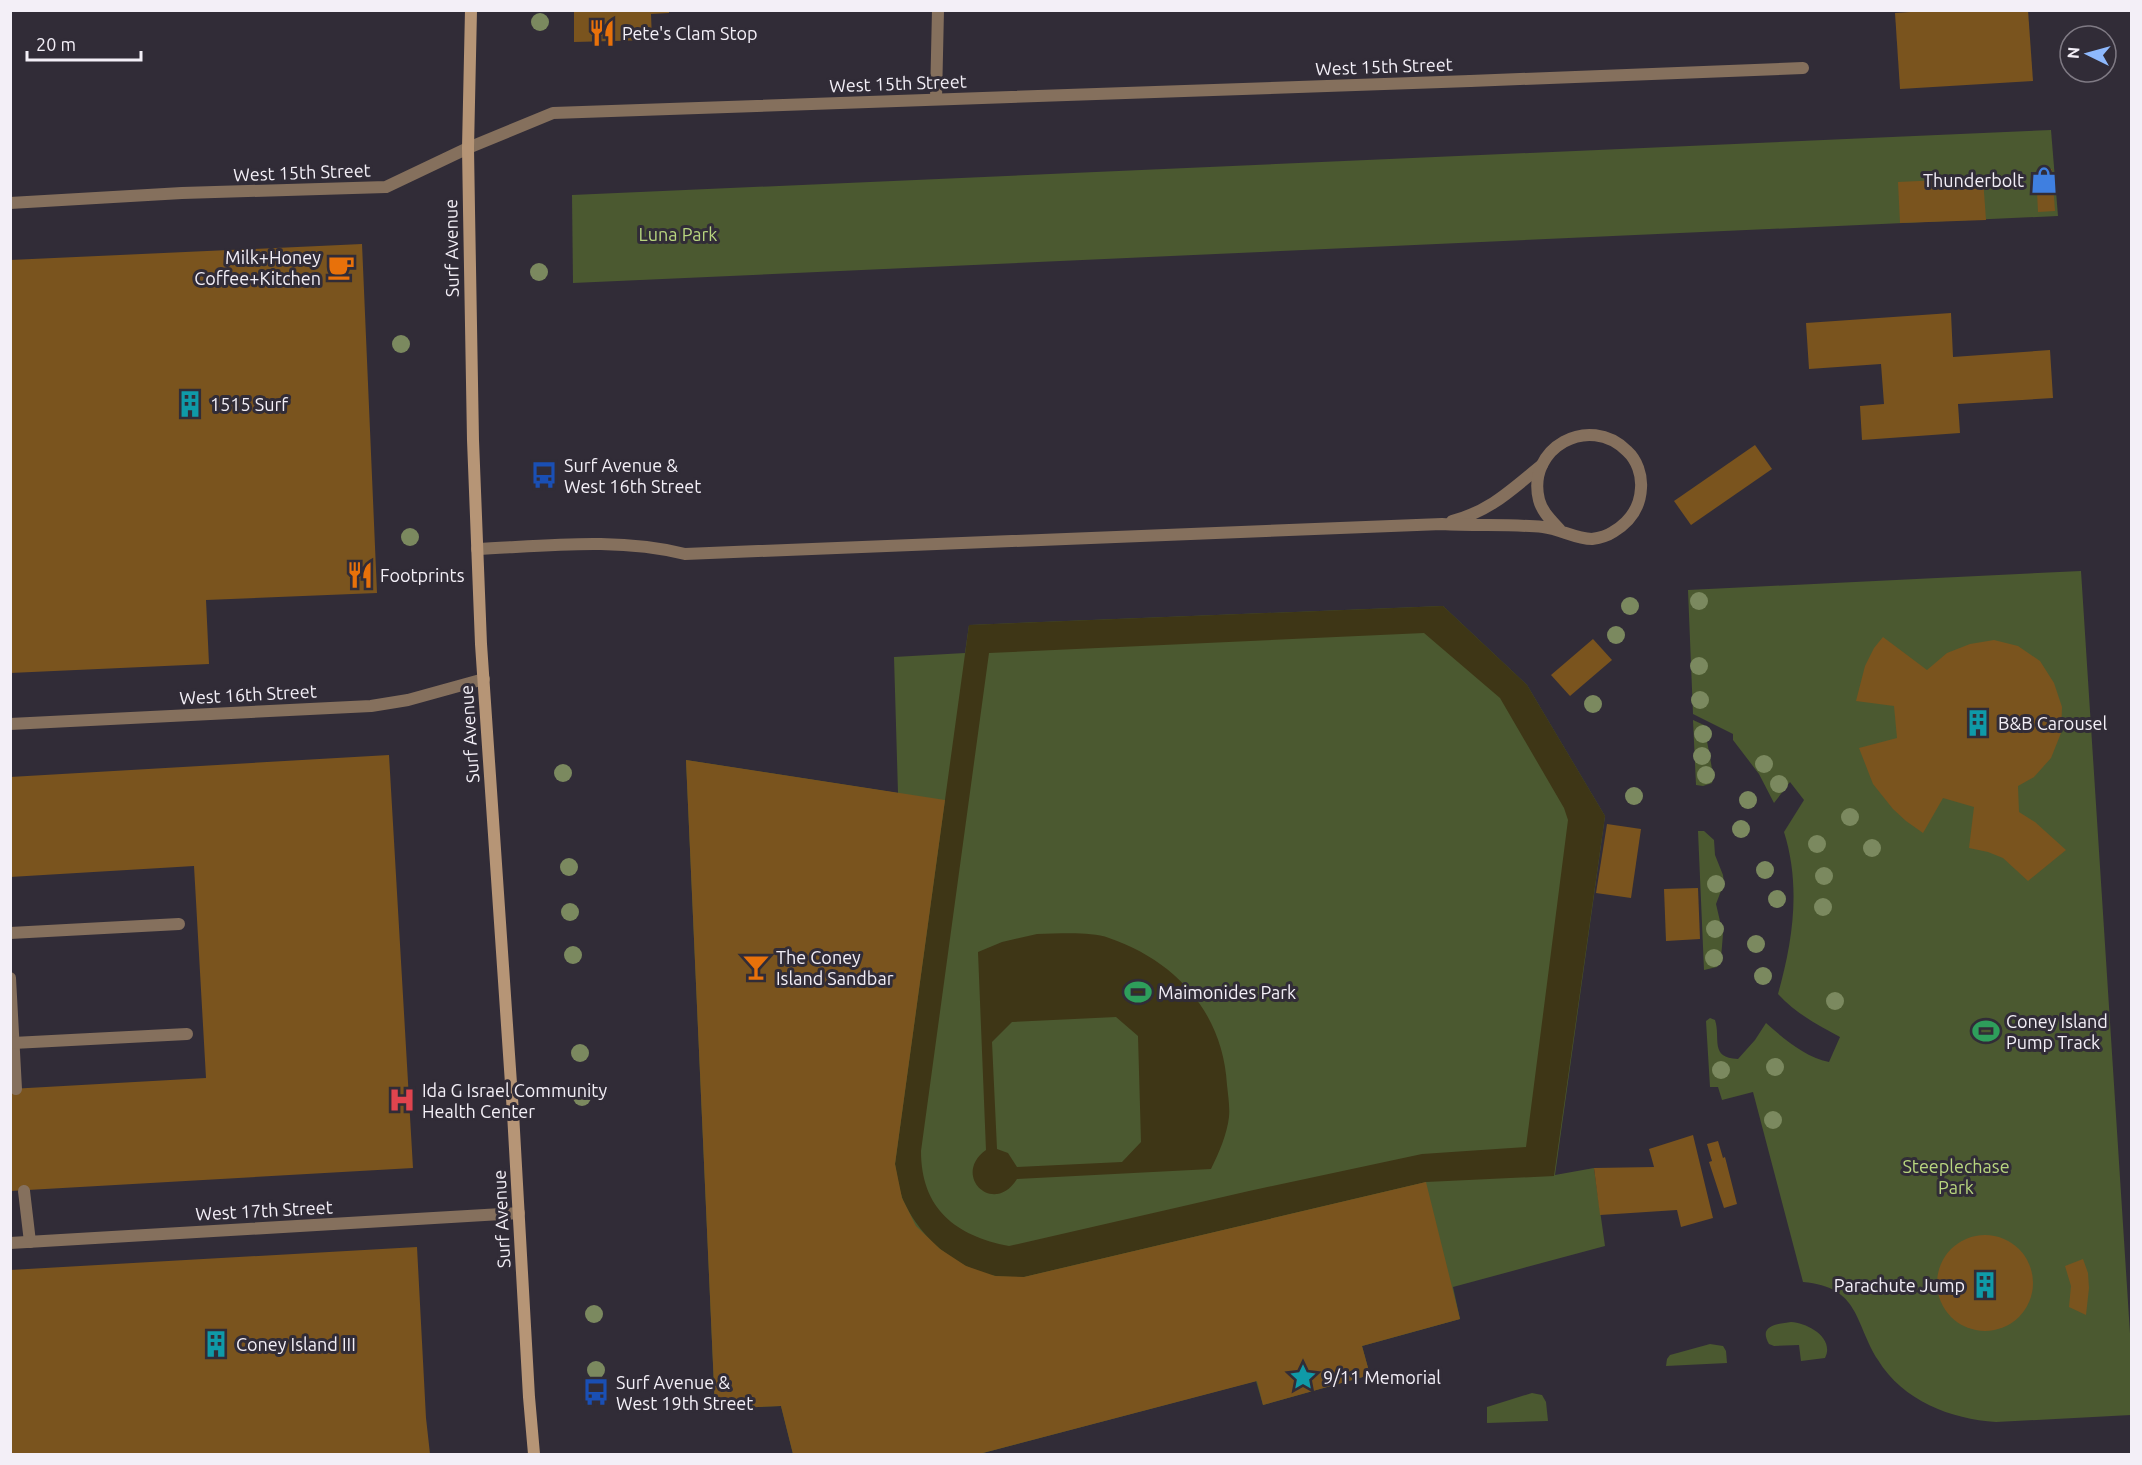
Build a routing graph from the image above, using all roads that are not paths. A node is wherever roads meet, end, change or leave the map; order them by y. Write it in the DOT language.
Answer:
graph roads {
  1 [pos="471,10"];
  2 [pos="939,10"];
  3 [pos="1803,68"];
  4 [pos="936,99"];
  5 [pos="468,148"];
  6 [pos="10,203"];
  7 [pos="1542,465"];
  8 [pos="1442,524"];
  9 [pos="1560,530"];
  10 [pos="477,549"];
  11 [pos="484,679"];
  12 [pos="10,724"];
  13 [pos="179,924"];
  14 [pos="10,933"];
  15 [pos="10,978"];
  16 [pos="187,1034"];
  17 [pos="14,1043"];
  18 [pos="16,1089"];
  19 [pos="24,1191"];
  20 [pos="519,1213"];
  21 [pos="30,1242"];
  22 [pos="10,1243"];
  23 [pos="534,1455"];
  1 -- 5 [label="main road, Surf Avenue"];
  2 -- 4 [label="street"];
  3 -- 4 [label="street, West 15th Street"];
  4 -- 5 [label="street, West 15th Street"];
  5 -- 6 [label="street, West 15th Street"];
  5 -- 10 [label="main road, Surf Avenue"];
  7 -- 8 [label="street"];
  7 -- 9 [label="street"];
  7 -- 9 [label="street"];
  8 -- 9 [label="street"];
  8 -- 10 [label="street"];
  10 -- 11 [label="main road, Surf Avenue"];
  11 -- 12 [label="street, West 16th Street"];
  11 -- 20 [label="main road, Surf Avenue"];
  13 -- 14 [label="street"];
  15 -- 17 [label="street"];
  16 -- 17 [label="street"];
  17 -- 18 [label="street"];
  19 -- 21 [label="street"];
  20 -- 21 [label="street, West 17th Street"];
  20 -- 23 [label="main road, Surf Avenue"];
  21 -- 22 [label="street, West 17th Street"];
}
